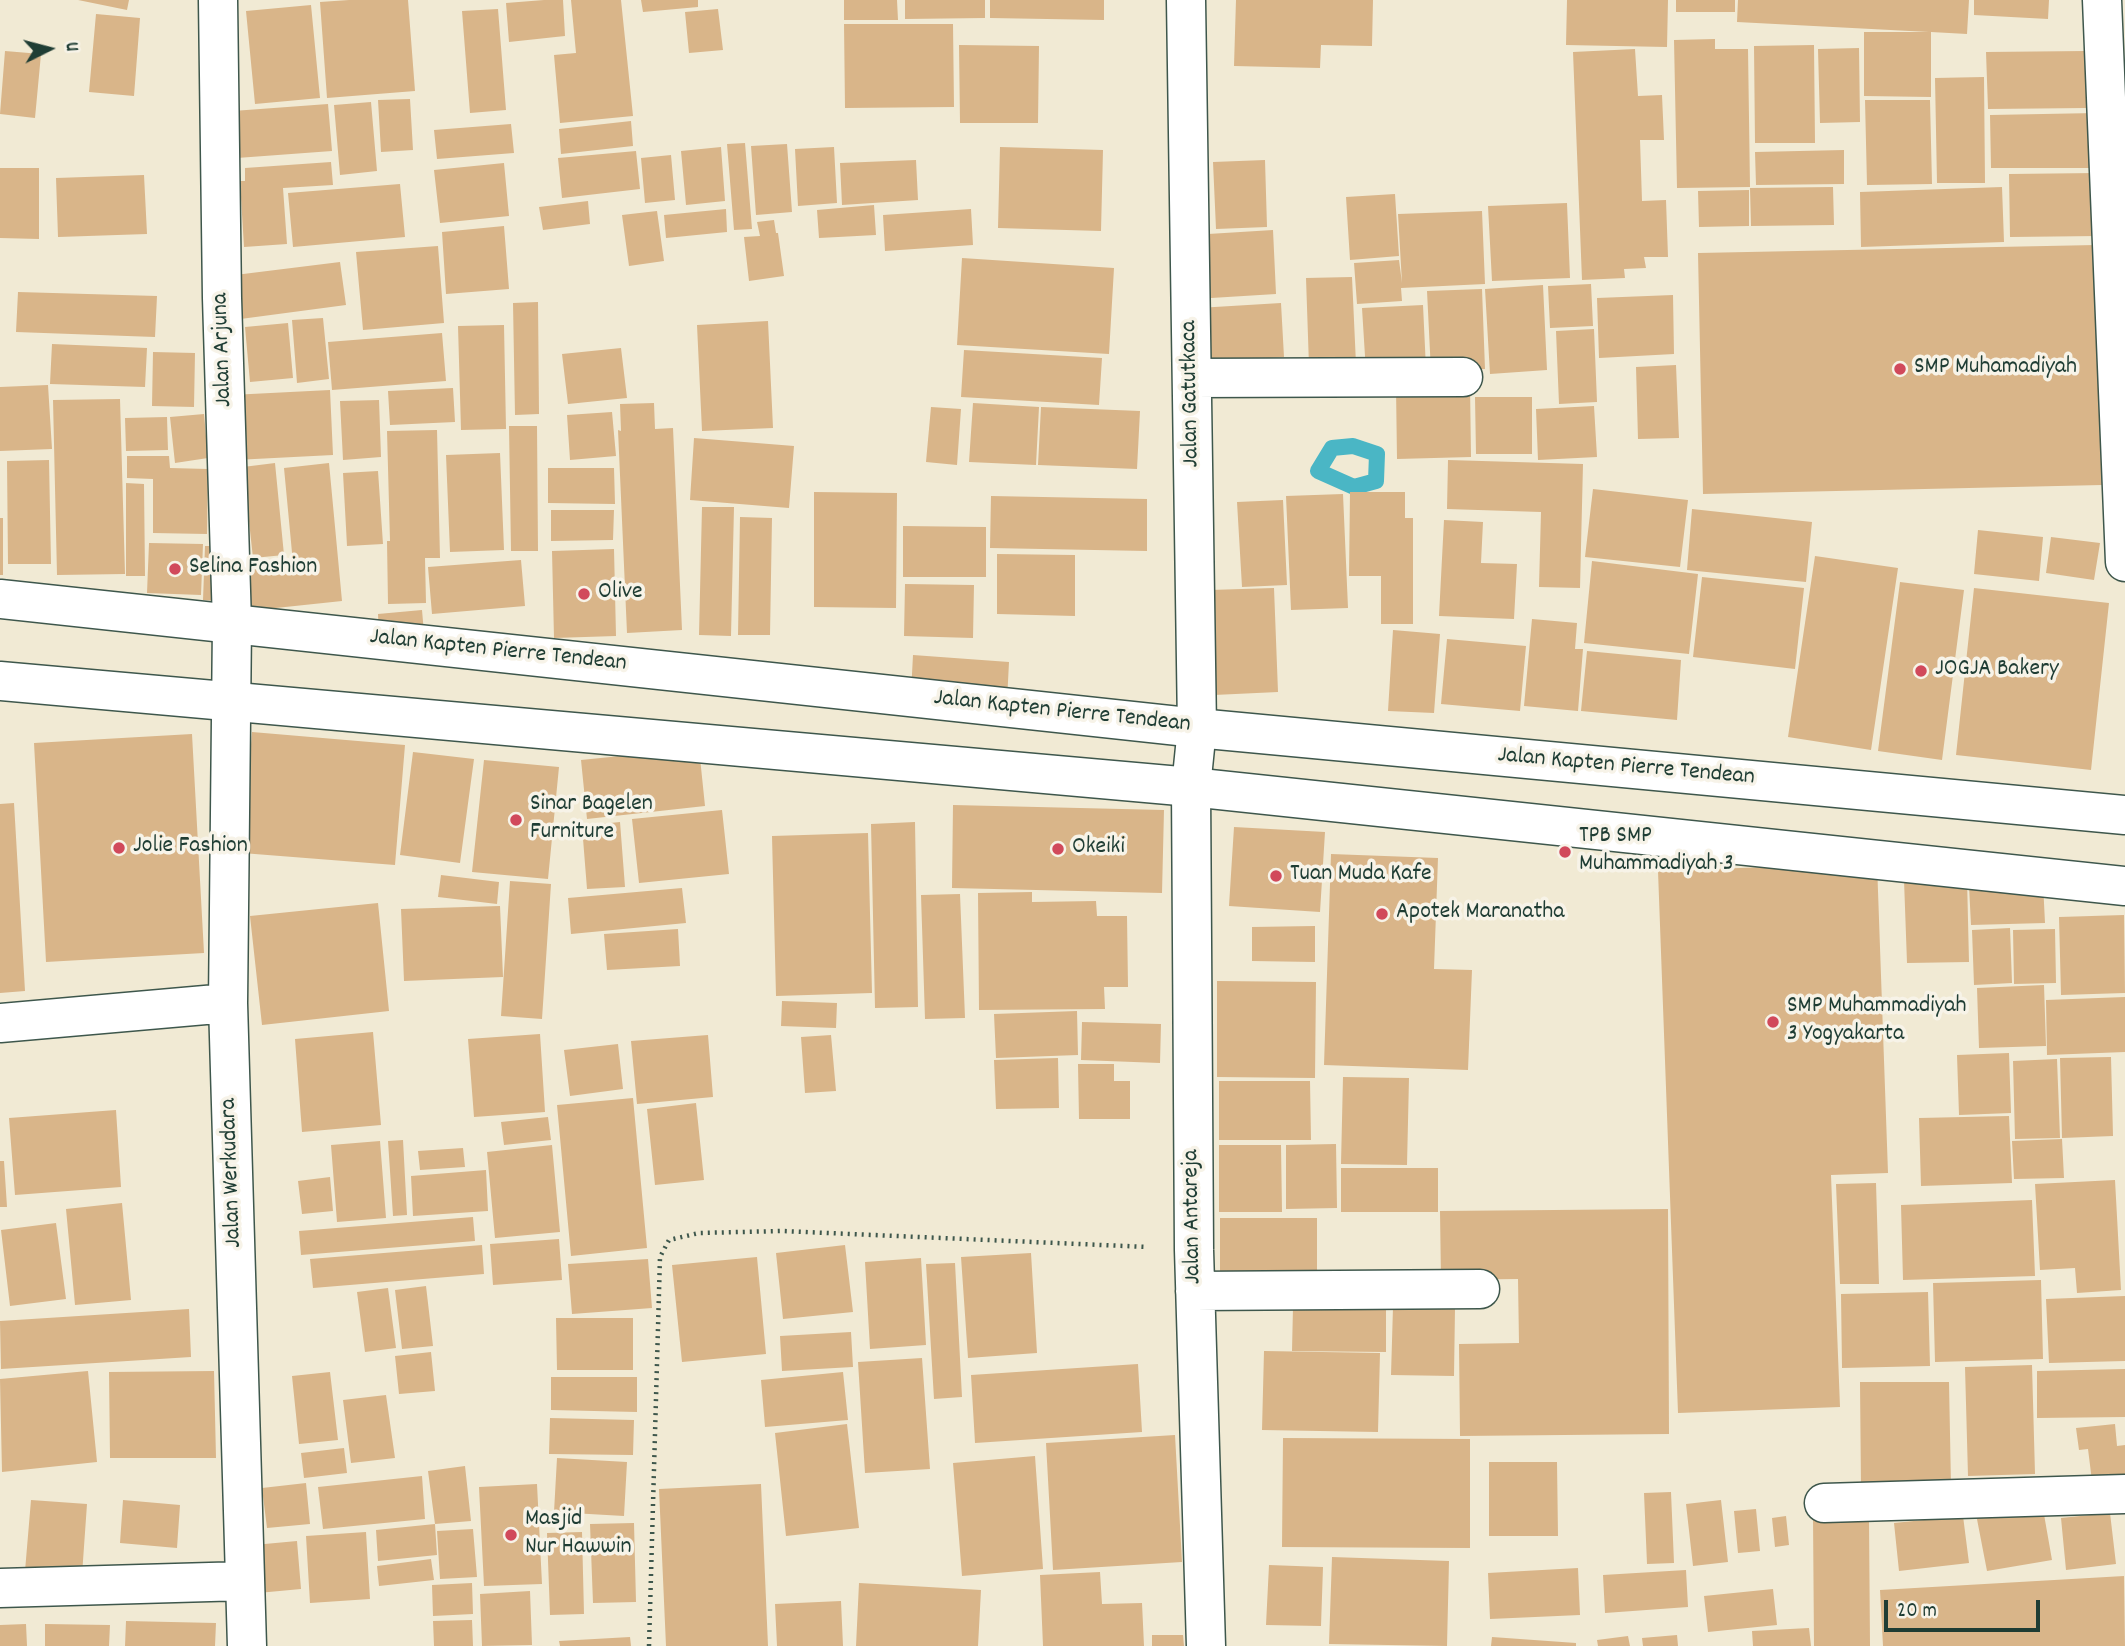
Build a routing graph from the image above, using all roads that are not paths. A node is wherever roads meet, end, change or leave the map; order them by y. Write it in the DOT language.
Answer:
graph roads {
  1 [pos="218,0"];
  2 [pos="1186,0"];
  3 [pos="2102,0"];
  4 [pos="2115,68"];
  5 [pos="2121,349"];
  6 [pos="1463,377"];
  7 [pos="1192,378"];
  8 [pos="2125,562"];
  9 [pos="0,599"];
  10 [pos="232,623"];
  11 [pos="0,681"];
  12 [pos="232,700"];
  13 [pos="1197,728"];
  14 [pos="1191,787"];
  15 [pos="2125,815"];
  16 [pos="2125,886"];
  17 [pos="228,1003"];
  18 [pos="0,1023"];
  19 [pos="1480,1289"];
  20 [pos="1195,1291"];
  21 [pos="2125,1494"];
  22 [pos="1824,1503"];
  23 [pos="245,1581"];
  24 [pos="0,1588"];
  25 [pos="247,1646"];
  26 [pos="1206,1646"];
  1 -- 10 [label="street, Jalan Arjuna"];
  2 -- 7 [label="street, Jalan Gatutkaca"];
  3 -- 4 [label="street"];
  4 -- 5 [label="street"];
  5 -- 8 [label="street"];
  6 -- 7 [label="street"];
  7 -- 13 [label="street, Jalan Gatutkaca"];
  9 -- 10 [label="street, Jalan Kapten Pierre Tendean"];
  10 -- 12 [label="street, Jalan Arjuna"];
  10 -- 13 [label="street, Jalan Kapten Pierre Tendean"];
  11 -- 12 [label="street"];
  12 -- 14 [label="street"];
  12 -- 17 [label="street, Jalan Werkudara"];
  13 -- 14 [label="street, Jalan Gatutkaca"];
  13 -- 15 [label="street, Jalan Kapten Pierre Tendean"];
  14 -- 16 [label="street"];
  14 -- 20 [label="street, Jalan Antareja"];
  17 -- 18 [label="street"];
  17 -- 23 [label="street, Jalan Werkudara"];
  19 -- 20 [label="street"];
  20 -- 26 [label="street, Jalan Antareja"];
  21 -- 22 [label="street"];
  23 -- 24 [label="street"];
  23 -- 25 [label="street, Jalan Werkudara"];
}
